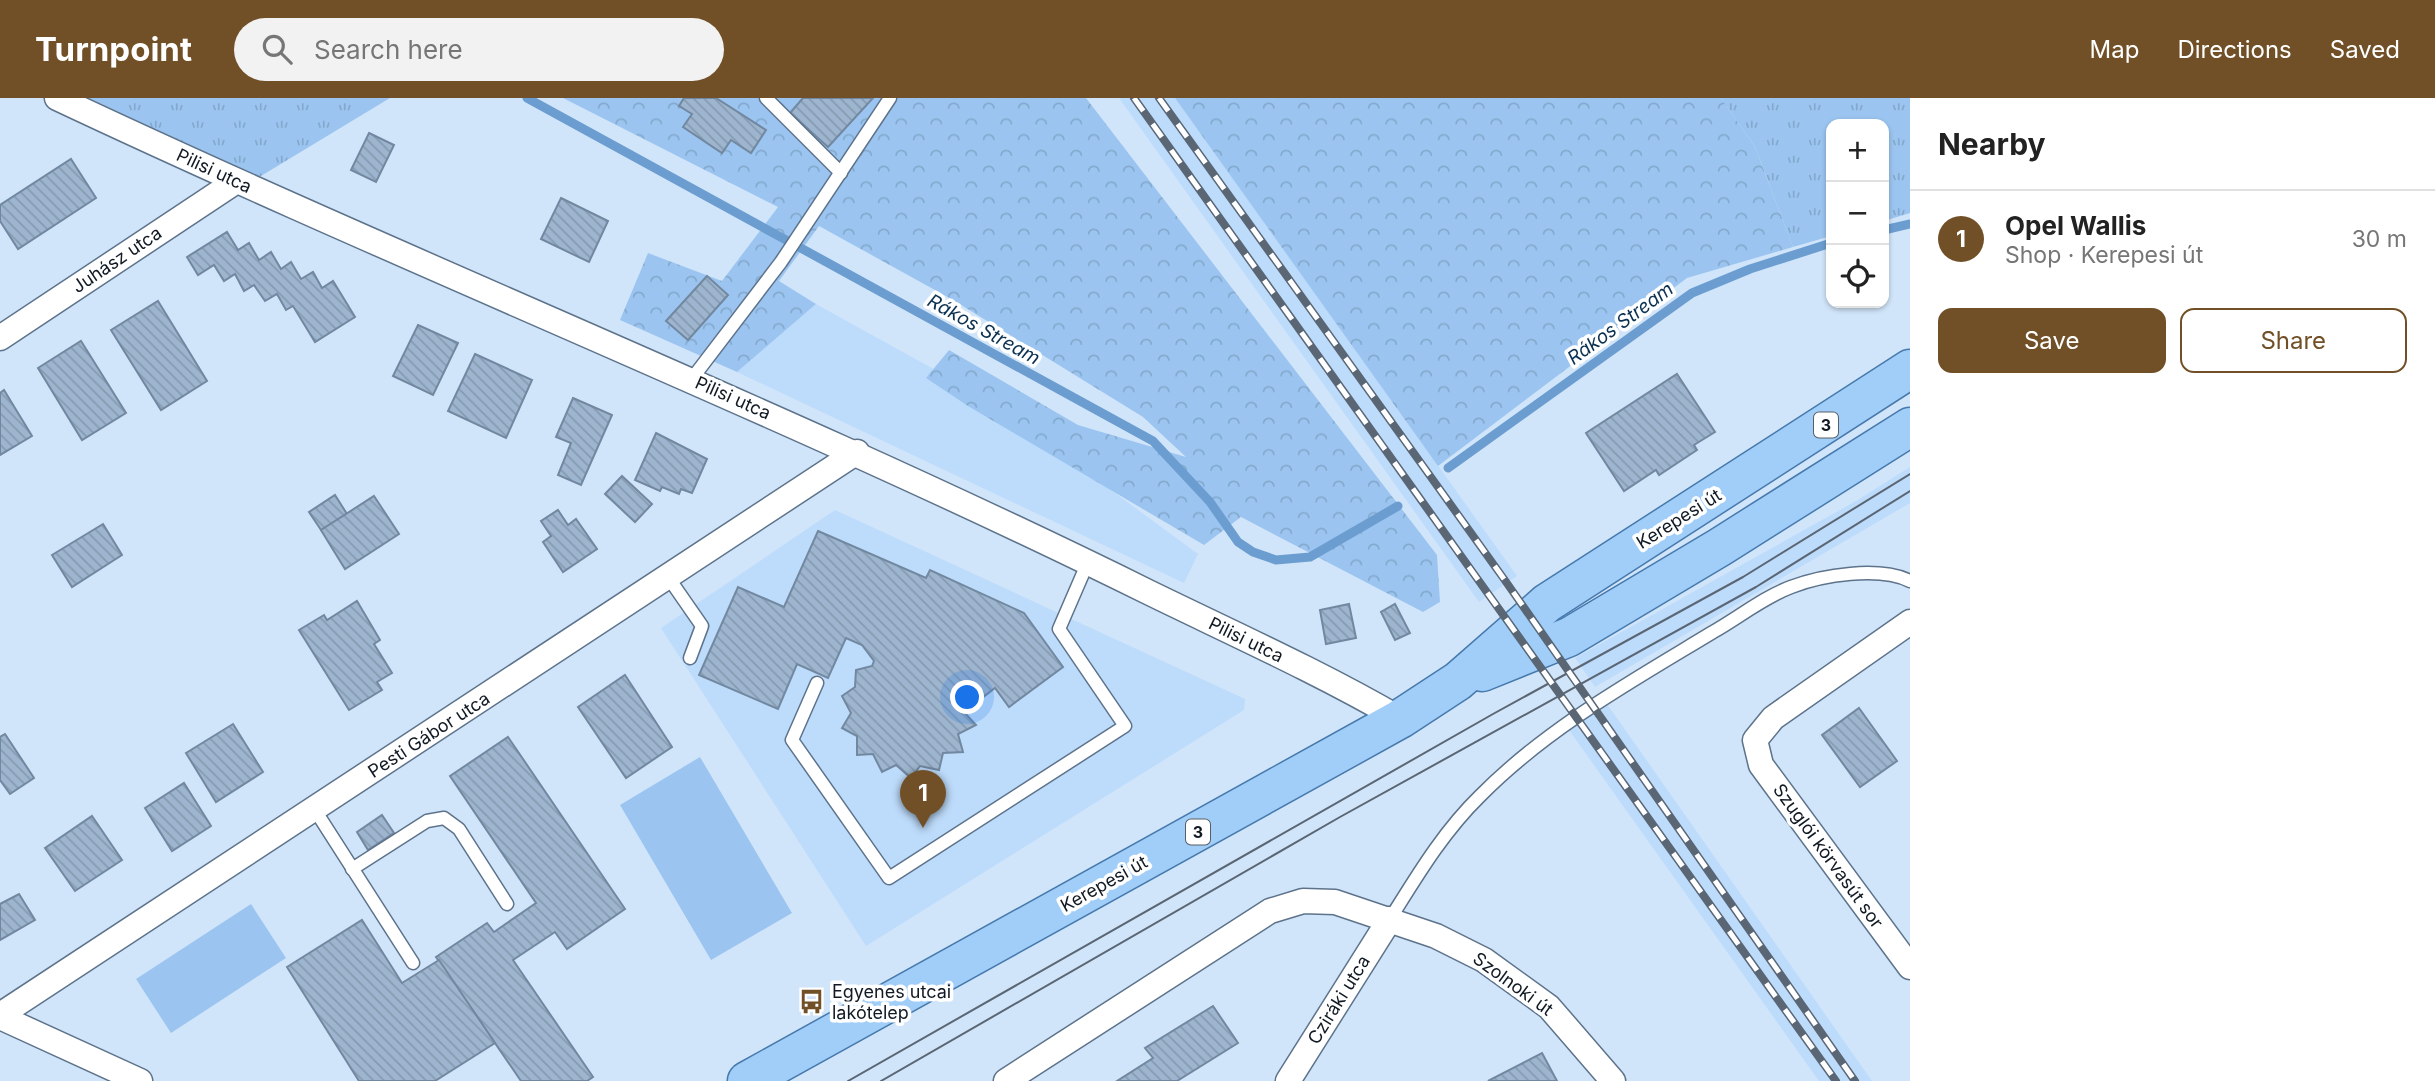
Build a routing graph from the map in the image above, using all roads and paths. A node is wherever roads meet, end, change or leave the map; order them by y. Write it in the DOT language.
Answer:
graph roads {
  1 [pos="57,98"];
  2 [pos="766,98"];
  3 [pos="890,98"];
  4 [pos="841,173"];
  5 [pos="235,182"];
  6 [pos="0,338"];
  7 [pos="1910,369"];
  8 [pos="691,380"];
  9 [pos="1910,427"];
  10 [pos="857,452"];
  11 [pos="1088,562"];
  12 [pos="668,578"];
  13 [pos="1910,581"];
  14 [pos="1910,622"];
  15 [pos="690,658"];
  16 [pos="1458,681"];
  17 [pos="817,683"];
  18 [pos="1401,719"];
  19 [pos="315,810"];
  20 [pos="352,869"];
  21 [pos="507,904"];
  22 [pos="1390,919"];
  23 [pos="413,963"];
  24 [pos="1910,967"];
  25 [pos="0,1016"];
  26 [pos="140,1081"];
  27 [pos="747,1081"];
  28 [pos="1006,1081"];
  29 [pos="1287,1081"];
  30 [pos="1613,1081"];
  1 -- 5 [label="street, Pilisi utca"];
  2 -- 4 [label="lane"];
  3 -- 4 [label="lane"];
  4 -- 8 [label="lane"];
  5 -- 6 [label="street, Juhász utca"];
  5 -- 8 [label="street, Pilisi utca"];
  7 -- 16 [label="main road, Kerepesi út / 3"];
  8 -- 10 [label="street, Pilisi utca"];
  9 -- 16 [label="main road, Kerepesi út / 3"];
  10 -- 11 [label="street, Pilisi utca"];
  10 -- 12 [label="street, Pesti Gábor utca"];
  11 -- 17 [label="lane"];
  11 -- 18 [label="street, Pilisi utca"];
  12 -- 15 [label="lane"];
  12 -- 19 [label="street, Pesti Gábor utca"];
  13 -- 22 [label="lane"];
  14 -- 24 [label="street, Szuglói körvasút sor"];
  16 -- 18 [label="main road, Kerepesi út / 3"];
  18 -- 27 [label="main road, Kerepesi út / 3"];
  19 -- 20 [label="lane"];
  19 -- 25 [label="street, Pesti Gábor utca"];
  20 -- 21 [label="lane"];
  20 -- 23 [label="lane"];
  22 -- 28 [label="street"];
  22 -- 29 [label="street, Cziráki utca"];
  22 -- 30 [label="street, Szolnoki út"];
  25 -- 26 [label="street"];
}
